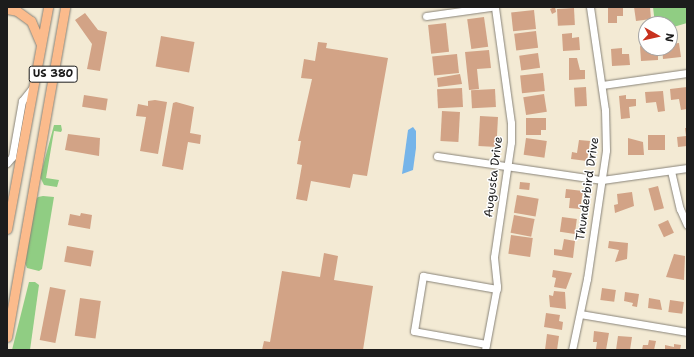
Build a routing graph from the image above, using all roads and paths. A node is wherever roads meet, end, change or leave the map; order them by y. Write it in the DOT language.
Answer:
graph roads {
  1 [pos="48,7"];
  2 [pos="65,7"];
  3 [pos="490,7"];
  4 [pos="495,7"];
  5 [pos="590,7"];
  6 [pos="7,9"];
  7 [pos="426,16"];
  8 [pos="41,51"];
  9 [pos="687,73"];
  10 [pos="602,85"];
  11 [pos="35,86"];
  12 [pos="437,156"];
  13 [pos="7,163"];
  14 [pos="507,167"];
  15 [pos="687,168"];
  16 [pos="670,171"];
  17 [pos="602,180"];
  18 [pos="15,187"];
  19 [pos="31,190"];
  20 [pos="687,225"];
  21 [pos="7,229"];
  22 [pos="497,289"];
  23 [pos="580,314"];
  24 [pos="687,332"];
  25 [pos="7,337"];
  26 [pos="486,347"];
  27 [pos="572,350"];
  1 -- 8 [label="main road, US 380"];
  2 -- 19 [label="main road, US 380"];
  3 -- 7 [label="street"];
  4 -- 14 [label="street, Augusta Drive"];
  5 -- 10 [label="street, Thunderbird Drive"];
  6 -- 8 [label="main road"];
  8 -- 11 [label="main road, US 380"];
  9 -- 10 [label="street"];
  10 -- 17 [label="street, Thunderbird Drive"];
  11 -- 13 [label="street"];
  11 -- 18 [label="main road, US 380"];
  12 -- 14 [label="street"];
  14 -- 17 [label="street"];
  14 -- 22 [label="street, Augusta Drive"];
  15 -- 16 [label="street"];
  16 -- 17 [label="street"];
  16 -- 20 [label="street"];
  17 -- 23 [label="street, Thunderbird Drive"];
  18 -- 19 [label="main road"];
  18 -- 21 [label="main road, US 380"];
  19 -- 25 [label="main road, US 380"];
  22 -- 26 [label="street, Augusta Drive"];
  22 -- 26 [label="street"];
  23 -- 24 [label="street"];
  23 -- 27 [label="street, Thunderbird Drive"];
}
